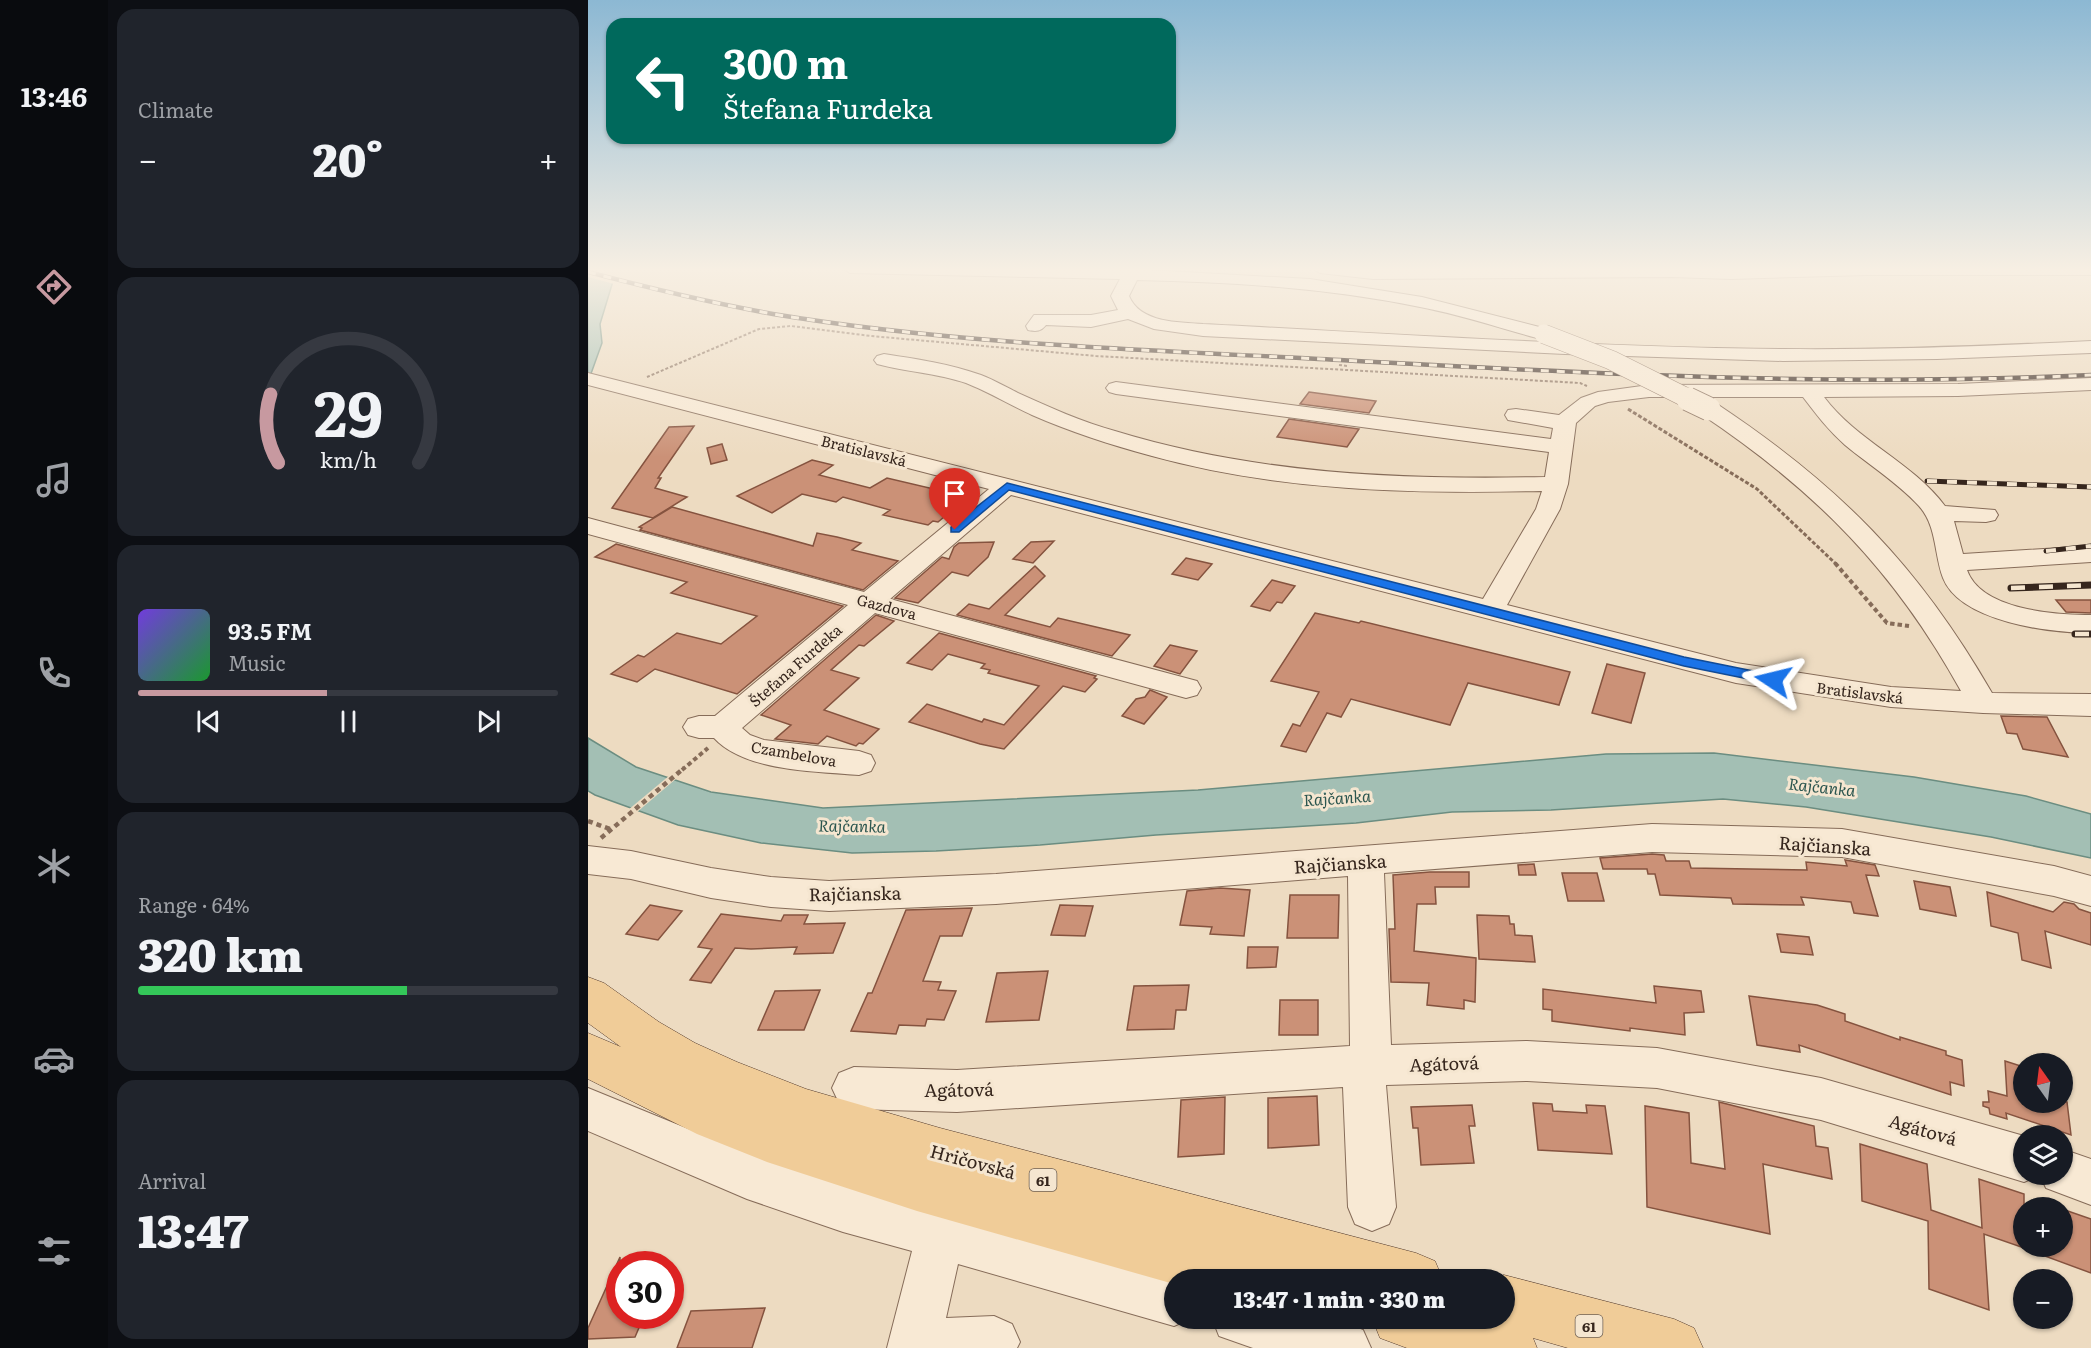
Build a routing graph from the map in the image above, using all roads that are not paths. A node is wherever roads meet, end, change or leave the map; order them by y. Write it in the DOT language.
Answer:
graph roads {
  1 [pos="1230,331"];
  2 [pos="1532,331"];
  3 [pos="2091,347"];
  4 [pos="884,360"];
  5 [pos="603,382"];
  6 [pos="2091,384"];
  7 [pos="1116,388"];
  8 [pos="1809,391"];
  9 [pos="1516,415"];
  10 [pos="1565,423"];
  11 [pos="1560,447"];
  12 [pos="1556,484"];
  13 [pos="1007,486"];
  14 [pos="1939,513"];
  15 [pos="1986,514"];
  16 [pos="588,526"];
  17 [pos="2091,554"];
  18 [pos="1952,563"];
  19 [pos="870,601"];
  20 [pos="1490,612"];
  21 [pos="2091,624"];
  22 [pos="1186,688"];
  23 [pos="1983,703"];
  24 [pos="2091,705"];
  25 [pos="707,736"];
  26 [pos="859,763"];
  27 [pos="588,860"];
  28 [pos="1366,861"];
  29 [pos="2091,891"];
  30 [pos="588,997"];
  31 [pos="588,1055"];
  32 [pos="1371,1065"];
  33 [pos="854,1088"];
  34 [pos="588,1109"];
  35 [pos="2013,1156"];
  36 [pos="2073,1176"];
  37 [pos="2091,1182"];
  38 [pos="1372,1207"];
  39 [pos="940,1237"];
  40 [pos="1218,1269"];
  41 [pos="1375,1269"];
  42 [pos="1164,1298"];
  43 [pos="1515,1306"];
  44 [pos="1277,1329"];
  45 [pos="1440,1329"];
  46 [pos="994,1342"];
  47 [pos="914,1346"];
  48 [pos="1345,1348"];
  49 [pos="1508,1348"];
  50 [pos="1674,1348"];
  1 -- 3 [label="street"];
  2 -- 23 [label="street, bridge"];
  4 -- 12 [label="street"];
  5 -- 13 [label="street, Bratislavská"];
  6 -- 8 [label="street"];
  7 -- 11 [label="street"];
  8 -- 10 [label="street"];
  8 -- 14 [label="street"];
  9 -- 10 [label="street"];
  10 -- 11 [label="street"];
  11 -- 12 [label="street"];
  12 -- 20 [label="street"];
  13 -- 19 [label="street, Štefana Furdeka"];
  13 -- 20 [label="street, Bratislavská"];
  14 -- 15 [label="street"];
  14 -- 18 [label="street"];
  16 -- 19 [label="street, Gazdova"];
  17 -- 18 [label="street"];
  18 -- 21 [label="street"];
  19 -- 22 [label="street, Gazdova"];
  19 -- 25 [label="street, Štefana Furdeka"];
  20 -- 23 [label="street, Bratislavská"];
  23 -- 24 [label="street, Bratislavská"];
  25 -- 26 [label="street, Czambelova"];
  27 -- 28 [label="street, Rajčianska"];
  28 -- 29 [label="street, Rajčianska"];
  28 -- 32 [label="street"];
  30 -- 41 [label="main road, Hričovská / 61"];
  31 -- 40 [label="main road"];
  32 -- 33 [label="street, Agátová"];
  32 -- 35 [label="street, Agátová"];
  32 -- 38 [label="street"];
  34 -- 39 [label="street"];
  36 -- 37 [label="street"];
  39 -- 42 [label="street"];
  39 -- 47 [label="street"];
  43 -- 50 [label="main road, 61"];
  44 -- 48 [label="street"];
  45 -- 49 [label="main road"];
  46 -- 47 [label="street"];
}
